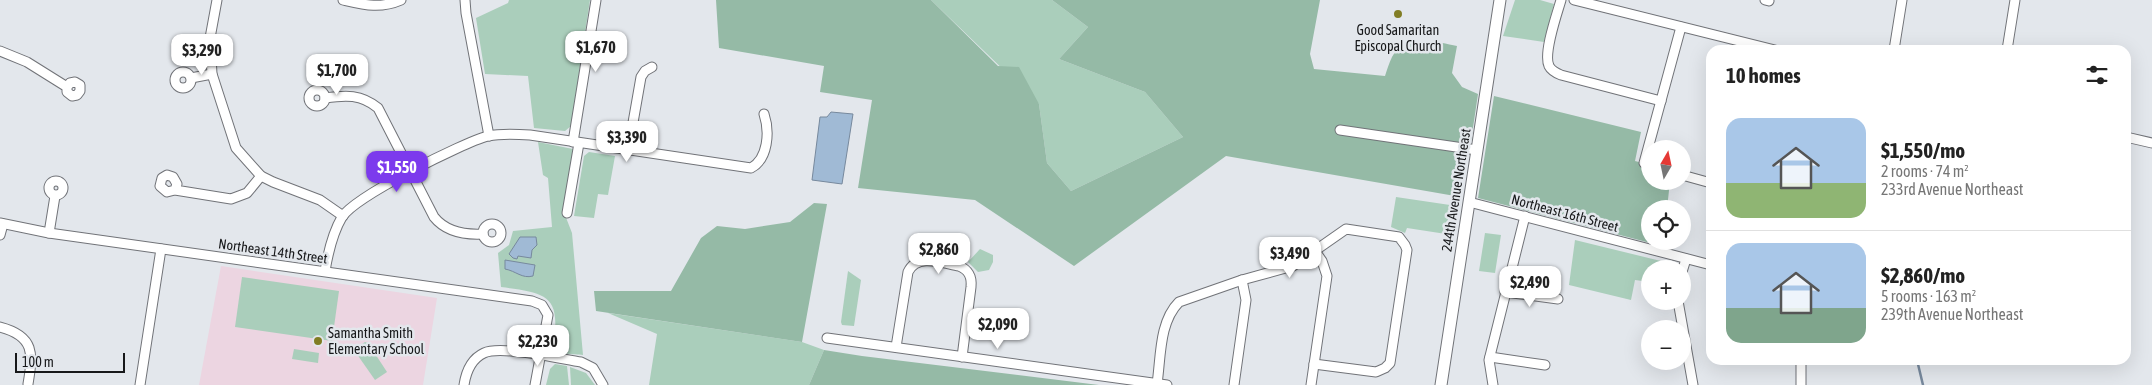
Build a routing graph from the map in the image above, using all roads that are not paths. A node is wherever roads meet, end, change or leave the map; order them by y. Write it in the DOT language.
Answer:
graph roads {
  1 [pos="217,0"];
  2 [pos="343,0"];
  3 [pos="401,0"];
  4 [pos="465,0"];
  5 [pos="596,0"];
  6 [pos="1500,0"];
  7 [pos="1561,0"];
  8 [pos="1574,0"];
  9 [pos="1902,0"];
  10 [pos="2015,0"];
  11 [pos="1613,5"];
  12 [pos="1681,27"];
  13 [pos="1754,45"];
  14 [pos="1895,45"];
  15 [pos="2008,45"];
  16 [pos="0,51"];
  17 [pos="652,67"];
  18 [pos="212,74"];
  19 [pos="191,78"];
  20 [pos="66,87"];
  21 [pos="325,98"];
  22 [pos="1661,101"];
  23 [pos="764,114"];
  24 [pos="1340,130"];
  25 [pos="489,136"];
  26 [pos="2131,138"];
  27 [pos="1650,140"];
  28 [pos="576,143"];
  29 [pos="2152,144"];
  30 [pos="1477,150"];
  31 [pos="628,151"];
  32 [pos="411,173"];
  33 [pos="261,176"];
  34 [pos="1691,177"];
  35 [pos="1706,182"];
  36 [pos="175,190"];
  37 [pos="55,196"];
  38 [pos="1469,202"];
  39 [pos="567,213"];
  40 [pos="343,216"];
  41 [pos="1525,216"];
  42 [pos="2,223"];
  43 [pos="49,233"];
  44 [pos="483,234"];
  45 [pos="0,235"];
  46 [pos="161,249"];
  47 [pos="1315,251"];
  48 [pos="1686,259"];
  49 [pos="1706,265"];
  50 [pos="325,272"];
  51 [pos="1242,280"];
  52 [pos="1505,292"];
  53 [pos="1558,299"];
  54 [pos="1680,310"];
  55 [pos="0,327"];
  56 [pos="826,338"];
  57 [pos="896,347"];
  58 [pos="542,356"];
  59 [pos="1490,356"];
  60 [pos="962,357"];
  61 [pos="1314,364"];
  62 [pos="1545,365"];
  63 [pos="1801,365"];
  64 [pos="1157,384"];
  65 [pos="24,385"];
  66 [pos="29,385"];
  67 [pos="140,385"];
  68 [pos="464,385"];
  69 [pos="535,385"];
  70 [pos="603,385"];
  71 [pos="1167,385"];
  72 [pos="1234,385"];
  73 [pos="1311,385"];
  74 [pos="1441,385"];
  75 [pos="1493,385"];
  76 [pos="1693,385"];
  77 [pos="1801,385"];
  1 -- 18 [label="street"];
  2 -- 3 [label="street"];
  4 -- 25 [label="street"];
  5 -- 28 [label="street"];
  6 -- 30 [label="street, 244th Avenue Northeast"];
  7 -- 22 [label="street"];
  8 -- 11 [label="street"];
  9 -- 14 [label="street"];
  10 -- 15 [label="street"];
  11 -- 12 [label="street"];
  12 -- 13 [label="street"];
  12 -- 22 [label="street"];
  16 -- 20 [label="street"];
  17 -- 31 [label="street"];
  18 -- 19 [label="street"];
  18 -- 33 [label="street"];
  21 -- 32 [label="street"];
  22 -- 27 [label="street"];
  23 -- 31 [label="street"];
  24 -- 30 [label="street"];
  25 -- 28 [label="street"];
  25 -- 32 [label="street"];
  26 -- 29 [label="street"];
  28 -- 31 [label="street"];
  28 -- 39 [label="street"];
  30 -- 38 [label="street, 244th Avenue Northeast"];
  32 -- 40 [label="street"];
  32 -- 44 [label="street"];
  33 -- 36 [label="street"];
  33 -- 40 [label="street"];
  34 -- 35 [label="street"];
  37 -- 43 [label="street"];
  38 -- 41 [label="street, Northeast 16th Street"];
  38 -- 74 [label="street, 244th Avenue Northeast"];
  40 -- 50 [label="street"];
  41 -- 48 [label="street, Northeast 16th Street"];
  41 -- 52 [label="street"];
  42 -- 43 [label="street, Northeast 14th Street"];
  42 -- 45 [label="street"];
  43 -- 46 [label="street, Northeast 14th Street"];
  46 -- 50 [label="street, Northeast 14th Street"];
  46 -- 67 [label="street"];
  47 -- 51 [label="street"];
  47 -- 61 [label="street"];
  47 -- 61 [label="street"];
  48 -- 49 [label="street, Northeast 16th Street"];
  50 -- 58 [label="street, Northeast 14th Street"];
  51 -- 64 [label="street"];
  51 -- 72 [label="street"];
  52 -- 53 [label="street"];
  52 -- 59 [label="street"];
  54 -- 76 [label="street"];
  55 -- 66 [label="street"];
  56 -- 57 [label="street"];
  57 -- 60 [label="street"];
  57 -- 60 [label="street"];
  58 -- 68 [label="street"];
  58 -- 69 [label="street"];
  58 -- 70 [label="street"];
  59 -- 62 [label="street"];
  59 -- 75 [label="street"];
  60 -- 64 [label="street"];
  61 -- 73 [label="street"];
  63 -- 77 [label="street"];
  64 -- 71 [label="street"];
  65 -- 66 [label="street"];
}
